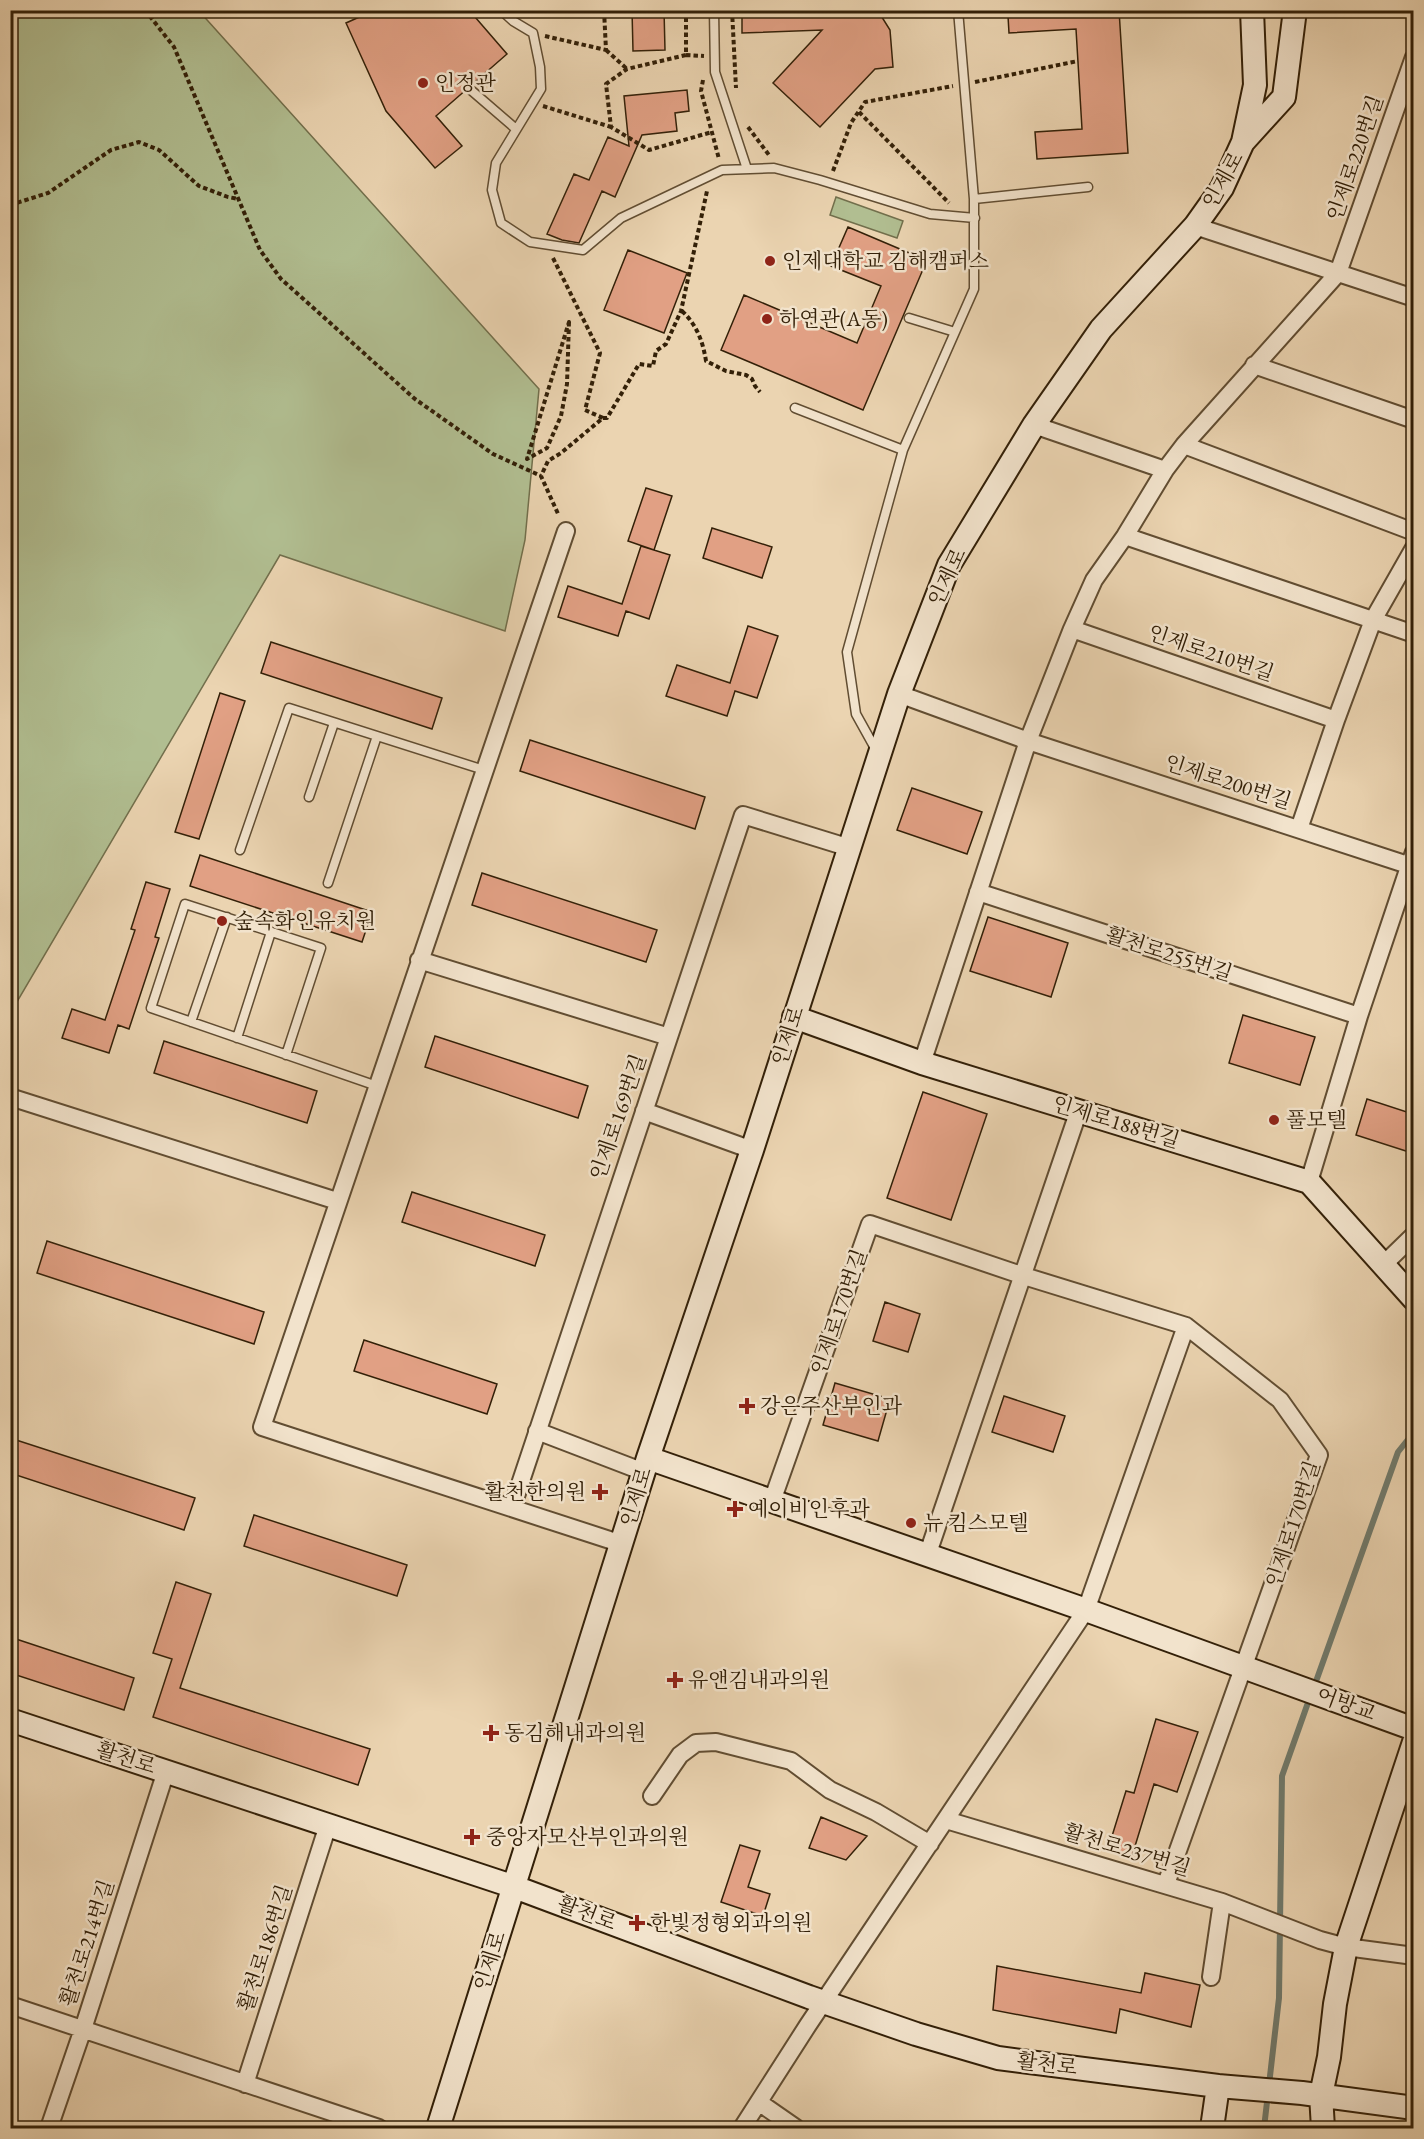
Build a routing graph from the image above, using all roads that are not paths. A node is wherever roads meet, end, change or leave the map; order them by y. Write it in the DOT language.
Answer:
graph roads {
  1 [pos="501,10"];
  2 [pos="714,10"];
  3 [pos="958,10"];
  4 [pos="1252,10"];
  5 [pos="1295,10"];
  6 [pos="1413,57"];
  7 [pos="472,92"];
  8 [pos="516,129"];
  9 [pos="1243,142"];
  10 [pos="747,169"];
  11 [pos="1088,187"];
  12 [pos="974,199"];
  13 [pos="975,218"];
  14 [pos="1195,226"];
  15 [pos="1338,273"];
  16 [pos="1413,298"];
  17 [pos="909,318"];
  18 [pos="955,332"];
  19 [pos="1254,365"];
  20 [pos="795,408"];
  21 [pos="1413,420"];
  22 [pos="1034,425"];
  23 [pos="1184,446"];
  24 [pos="903,450"];
  25 [pos="1165,470"];
  26 [pos="566,531"];
  27 [pos="1413,532"];
  28 [pos="1125,536"];
  29 [pos="1413,548"];
  30 [pos="1373,620"];
  31 [pos="1072,628"];
  32 [pos="1413,634"];
  33 [pos="899,694"];
  34 [pos="1336,720"];
  35 [pos="334,723"];
  36 [pos="377,736"];
  37 [pos="1028,741"];
  38 [pos="879,755"];
  39 [pos="484,770"];
  40 [pos="309,797"];
  41 [pos="1299,829"];
  42 [pos="850,848"];
  43 [pos="240,850"];
  44 [pos="1412,862"];
  45 [pos="328,883"];
  46 [pos="978,892"];
  47 [pos="227,917"];
  48 [pos="271,932"];
  49 [pos="419,960"];
  50 [pos="1359,1016"];
  51 [pos="794,1017"];
  52 [pos="191,1022"];
  53 [pos="669,1037"];
  54 [pos="237,1038"];
  55 [pos="286,1055"];
  56 [pos="922,1063"];
  57 [pos="376,1086"];
  58 [pos="10,1097"];
  59 [pos="1079,1110"];
  60 [pos="644,1111"];
  61 [pos="752,1150"];
  62 [pos="1309,1182"];
  63 [pos="337,1201"];
  64 [pos="1413,1235"];
  65 [pos="1383,1265"];
  66 [pos="1023,1276"];
  67 [pos="1413,1299"];
  68 [pos="1186,1326"];
  69 [pos="537,1431"];
  70 [pos="646,1465"];
  71 [pos="772,1501"];
  72 [pos="512,1508"];
  73 [pos="622,1544"];
  74 [pos="927,1556"];
  75 [pos="1086,1610"];
  76 [pos="1243,1668"];
  77 [pos="10,1720"];
  78 [pos="1405,1726"];
  79 [pos="1412,1749"];
  80 [pos="165,1771"];
  81 [pos="652,1796"];
  82 [pos="946,1820"];
  83 [pos="328,1825"];
  84 [pos="930,1844"];
  85 [pos="1166,1884"];
  86 [pos="512,1886"];
  87 [pos="1222,1902"];
  88 [pos="1346,1947"];
  89 [pos="1413,1956"];
  90 [pos="1211,1977"];
  91 [pos="824,2002"];
  92 [pos="10,2005"];
  93 [pos="83,2029"];
  94 [pos="245,2084"];
  95 [pos="1229,2087"];
  96 [pos="1312,2094"];
  97 [pos="760,2103"];
  98 [pos="1413,2108"];
  99 [pos="49,2128"];
  100 [pos="379,2128"];
  101 [pos="438,2128"];
  102 [pos="742,2128"];
  103 [pos="796,2128"];
  104 [pos="1212,2128"];
  105 [pos="1323,2128"];
  1 -- 8 [label="lane"];
  2 -- 10 [label="lane"];
  3 -- 12 [label="lane"];
  4 -- 9 [label="street, 인제로"];
  5 -- 9 [label="street"];
  6 -- 15 [label="street, 인제로220번길"];
  7 -- 8 [label="lane"];
  8 -- 10 [label="lane"];
  9 -- 14 [label="street, 인제로"];
  10 -- 13 [label="lane"];
  11 -- 12 [label="lane"];
  12 -- 13 [label="lane"];
  13 -- 18 [label="lane"];
  14 -- 15 [label="street"];
  14 -- 22 [label="street, 인제로"];
  15 -- 16 [label="street"];
  15 -- 19 [label="street"];
  17 -- 18 [label="lane"];
  18 -- 24 [label="lane"];
  19 -- 21 [label="street"];
  19 -- 23 [label="street"];
  20 -- 24 [label="lane"];
  22 -- 25 [label="street"];
  22 -- 33 [label="street, 인제로"];
  23 -- 25 [label="street"];
  23 -- 27 [label="street"];
  24 -- 38 [label="lane"];
  25 -- 28 [label="street"];
  26 -- 39 [label="street"];
  28 -- 30 [label="street"];
  28 -- 31 [label="street"];
  29 -- 30 [label="street"];
  30 -- 32 [label="street"];
  30 -- 34 [label="street"];
  31 -- 34 [label="street, 인제로210번길"];
  31 -- 37 [label="street"];
  33 -- 37 [label="street, 인제로200번길"];
  33 -- 38 [label="street, 인제로"];
  34 -- 41 [label="street"];
  35 -- 36 [label="lane"];
  35 -- 40 [label="lane"];
  35 -- 43 [label="lane"];
  36 -- 39 [label="lane"];
  36 -- 45 [label="lane"];
  37 -- 41 [label="street, 인제로200번길"];
  37 -- 46 [label="street"];
  38 -- 42 [label="street, 인제로"];
  39 -- 49 [label="street"];
  41 -- 44 [label="street, 인제로200번길"];
  42 -- 51 [label="street, 인제로"];
  42 -- 53 [label="street, 인제로169번길"];
  44 -- 50 [label="street"];
  46 -- 50 [label="street, 활천로255번길"];
  46 -- 56 [label="street"];
  47 -- 48 [label="lane"];
  47 -- 52 [label="lane"];
  47 -- 52 [label="lane"];
  48 -- 54 [label="lane"];
  48 -- 55 [label="lane"];
  49 -- 53 [label="street"];
  49 -- 57 [label="street"];
  50 -- 62 [label="street"];
  51 -- 56 [label="street, 인제로188번길"];
  51 -- 61 [label="street, 인제로"];
  52 -- 54 [label="lane"];
  53 -- 60 [label="street, 인제로169번길"];
  54 -- 55 [label="lane"];
  55 -- 57 [label="lane"];
  56 -- 59 [label="street, 인제로188번길"];
  57 -- 63 [label="street"];
  58 -- 63 [label="street"];
  59 -- 62 [label="street, 인제로188번길"];
  59 -- 66 [label="street"];
  60 -- 61 [label="street"];
  60 -- 69 [label="street, 인제로169번길"];
  61 -- 70 [label="street, 인제로"];
  62 -- 65 [label="street"];
  63 -- 72 [label="street"];
  64 -- 65 [label="street"];
  65 -- 67 [label="street"];
  66 -- 68 [label="street, 인제로170번길"];
  66 -- 71 [label="street, 인제로170번길"];
  66 -- 74 [label="street"];
  68 -- 75 [label="street"];
  68 -- 76 [label="street, 인제로170번길"];
  69 -- 70 [label="street"];
  69 -- 72 [label="street, 인제로169번길"];
  70 -- 71 [label="street"];
  70 -- 73 [label="street, 인제로"];
  71 -- 74 [label="street"];
  72 -- 73 [label="street"];
  73 -- 86 [label="street, 인제로"];
  74 -- 75 [label="street"];
  75 -- 76 [label="street"];
  75 -- 82 [label="street"];
  76 -- 78 [label="street, 어방교"];
  76 -- 85 [label="street"];
  77 -- 80 [label="street, 활천로"];
  79 -- 88 [label="street"];
  80 -- 83 [label="street, 활천로"];
  80 -- 93 [label="street, 활천로214번길"];
  81 -- 84 [label="street"];
  82 -- 84 [label="street"];
  82 -- 85 [label="street, 활천로237번길"];
  83 -- 86 [label="street, 활천로"];
  83 -- 94 [label="street, 활천로186번길"];
  84 -- 91 [label="street"];
  85 -- 87 [label="street, 활천로237번길"];
  86 -- 91 [label="street, 활천로"];
  86 -- 101 [label="street, 인제로"];
  87 -- 88 [label="street, 활천로237번길"];
  87 -- 90 [label="street"];
  88 -- 89 [label="street"];
  88 -- 96 [label="street"];
  91 -- 95 [label="street, 활천로"];
  91 -- 97 [label="street"];
  92 -- 93 [label="street"];
  93 -- 94 [label="street"];
  93 -- 99 [label="street, 활천로214번길"];
  94 -- 100 [label="street"];
  95 -- 96 [label="street, 활천로"];
  95 -- 104 [label="street"];
  96 -- 98 [label="street"];
  96 -- 105 [label="street"];
  97 -- 102 [label="street"];
  97 -- 103 [label="street"];
}
